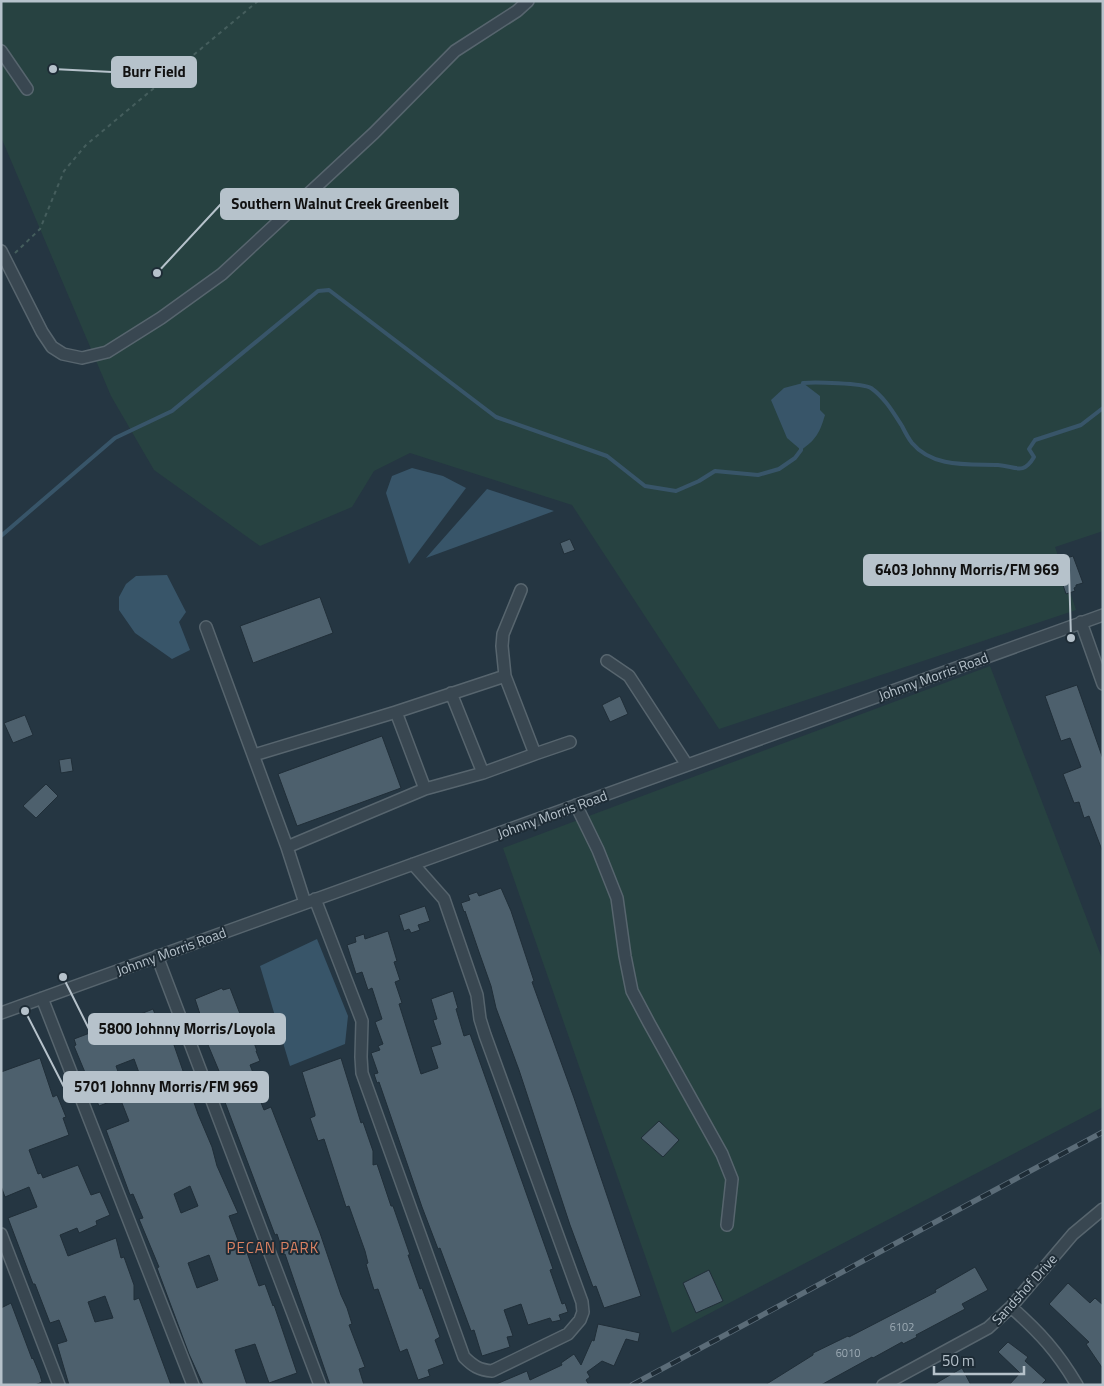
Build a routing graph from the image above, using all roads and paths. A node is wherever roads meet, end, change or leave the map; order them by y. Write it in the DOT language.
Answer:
graph roads {
  1 [pos="258,1"];
  2 [pos="528,1"];
  3 [pos="1,51"];
  4 [pos="27,89"];
  5 [pos="4,256"];
  6 [pos="521,590"];
  7 [pos="1103,615"];
  8 [pos="1081,622"];
  9 [pos="206,627"];
  10 [pos="607,661"];
  11 [pos="505,676"];
  12 [pos="1103,684"];
  13 [pos="451,694"];
  14 [pos="396,712"];
  15 [pos="570,742"];
  16 [pos="536,754"];
  17 [pos="254,755"];
  18 [pos="687,765"];
  19 [pos="482,773"];
  20 [pos="425,789"];
  21 [pos="576,805"];
  22 [pos="287,847"];
  23 [pos="414,864"];
  24 [pos="310,901"];
  25 [pos="157,956"];
  26 [pos="42,998"];
  27 [pos="1,1013"];
  28 [pos="1103,1209"];
  29 [pos="727,1225"];
  30 [pos="1,1234"];
  31 [pos="1011,1307"];
  32 [pos="898,1382"];
  33 [pos="59,1385"];
  34 [pos="193,1385"];
  35 [pos="320,1385"];
  36 [pos="883,1385"];
  37 [pos="1077,1385"];
  1 -- 5 [label="path"];
  2 -- 5 [label="street"];
  3 -- 4 [label="street"];
  6 -- 11 [label="street"];
  7 -- 8 [label="street, Johnny Morris Road"];
  8 -- 12 [label="street"];
  8 -- 18 [label="street, Johnny Morris Road"];
  9 -- 17 [label="street"];
  10 -- 18 [label="street"];
  11 -- 13 [label="street"];
  11 -- 16 [label="street"];
  13 -- 14 [label="street"];
  13 -- 19 [label="street"];
  14 -- 17 [label="street"];
  14 -- 20 [label="street"];
  15 -- 16 [label="street"];
  16 -- 19 [label="street"];
  17 -- 22 [label="street"];
  18 -- 21 [label="street, Johnny Morris Road"];
  19 -- 20 [label="street"];
  20 -- 22 [label="street"];
  21 -- 23 [label="street, Johnny Morris Road"];
  21 -- 29 [label="street"];
  22 -- 24 [label="street"];
  23 -- 24 [label="street, Johnny Morris Road"];
  23 -- 24 [label="street"];
  24 -- 25 [label="street, Johnny Morris Road"];
  25 -- 26 [label="street, Johnny Morris Road"];
  25 -- 35 [label="street"];
  26 -- 27 [label="street, Johnny Morris Road"];
  26 -- 34 [label="street"];
  28 -- 31 [label="street, Sandshof Drive"];
  30 -- 33 [label="street"];
  31 -- 32 [label="street, Sandshof Drive"];
  31 -- 37 [label="street"];
  32 -- 36 [label="street, Sandshof Drive"];
}
